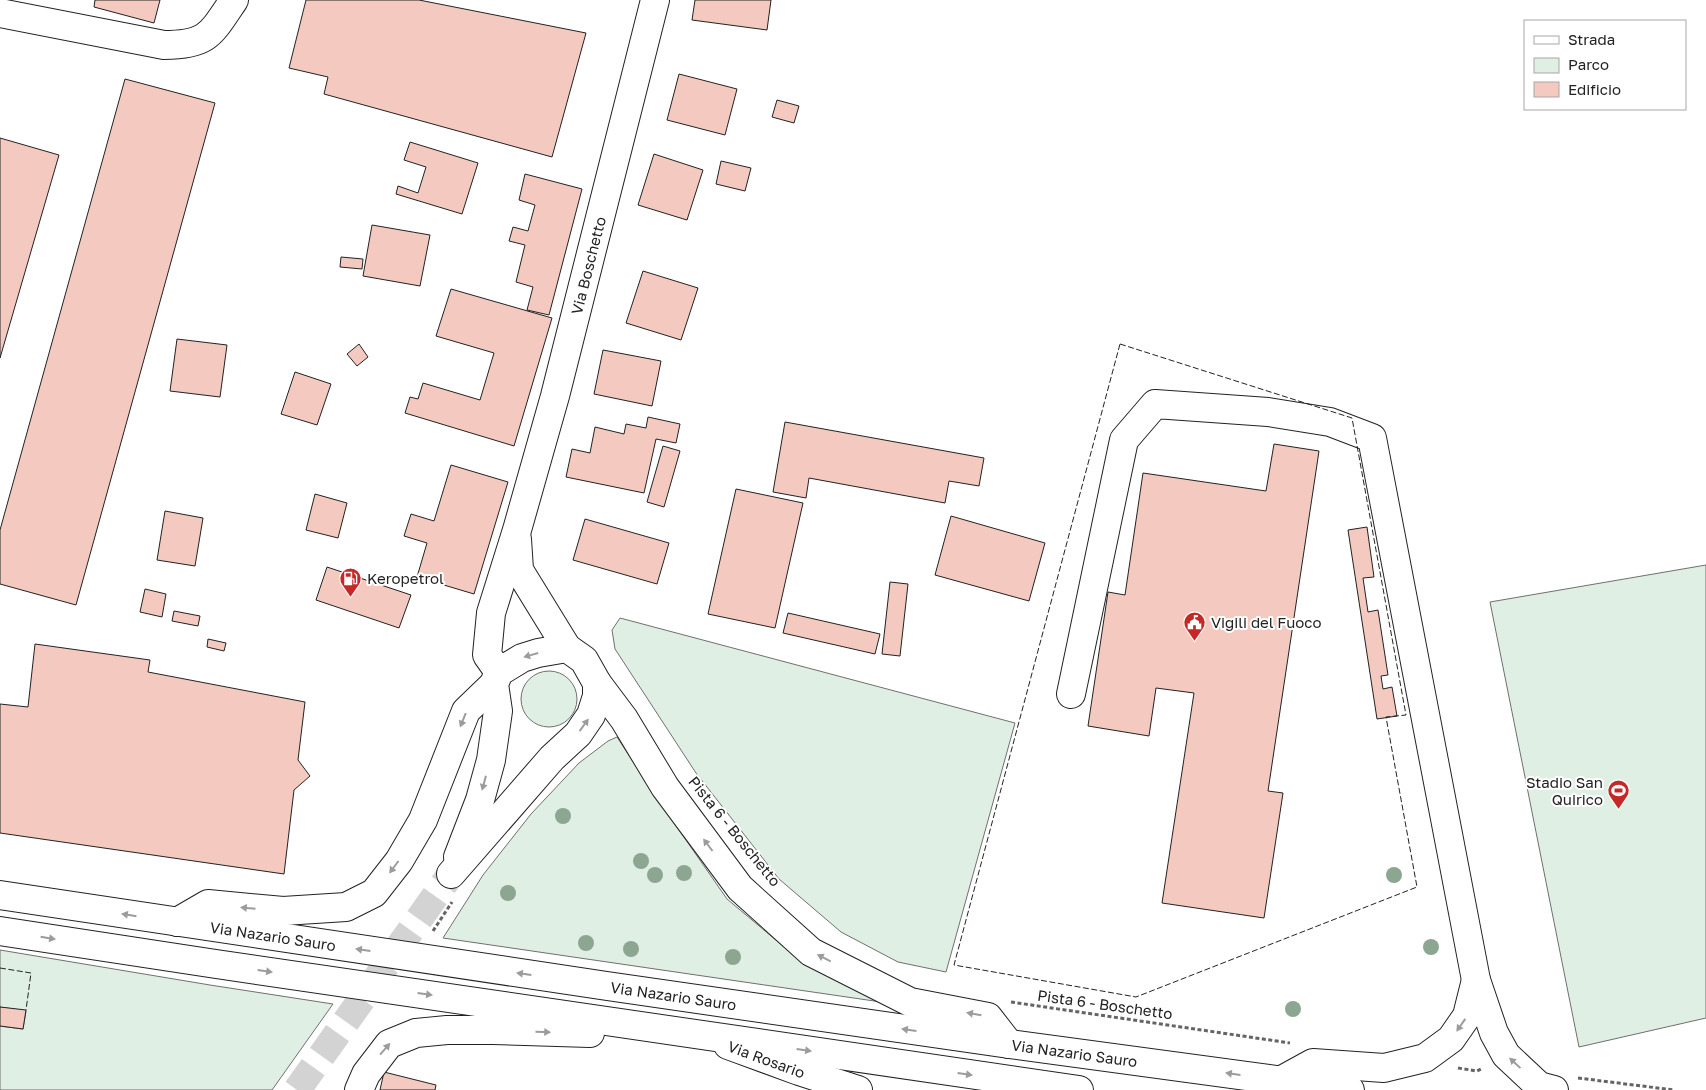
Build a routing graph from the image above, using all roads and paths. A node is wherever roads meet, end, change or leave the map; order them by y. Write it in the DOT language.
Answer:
graph roads {
  1 [pos="234,0"];
  2 [pos="655,0"];
  3 [pos="0,13"];
  4 [pos="517,530"];
  5 [pos="567,648"];
  6 [pos="497,678"];
  7 [pos="597,683"];
  8 [pos="1071,694"];
  9 [pos="0,895"];
  10 [pos="177,922"];
  11 [pos="0,930"];
  12 [pos="1476,980"];
  13 [pos="1005,1001"];
  14 [pos="706,1036"];
  15 [pos="1009,1044"];
  16 [pos="1298,1044"];
  17 [pos="1506,1055"];
  18 [pos="1425,1058"];
  19 [pos="1282,1080"];
  20 [pos="1563,1084"];
  21 [pos="359,1090"];
  22 [pos="858,1090"];
  23 [pos="1079,1090"];
  24 [pos="1350,1090"];
  25 [pos="1674,1090"];
  1 -- 3 [label="main road"];
  2 -- 4 [label="main road, Via Boschetto"];
  4 -- 5 [label="main road"];
  4 -- 6 [label="main road, Via Boschetto"];
  5 -- 6 [label="main road, one-way"];
  5 -- 7 [label="main road"];
  6 -- 7 [label="main road, one-way"];
  6 -- 10 [label="main road, one-way"];
  15 -- 7 [label="main road, one-way"];
  8 -- 12 [label="main road"];
  10 -- 9 [label="main road, Via Nazario Sauro, one-way"];
  15 -- 10 [label="main road, Via Nazario Sauro, one-way"];
  11 -- 14 [label="main road, one-way"];
  12 -- 17 [label="main road"];
  12 -- 18 [label="main road, one-way"];
  13 -- 16 [label="path, Pista 6 - Boschetto"];
  21 -- 14 [label="main road, one-way"];
  14 -- 22 [label="main road, Via Rosario"];
  14 -- 23 [label="main road, one-way"];
  19 -- 15 [label="main road, Via Nazario Sauro, one-way"];
  17 -- 18 [label="path"];
  20 -- 17 [label="main road, one-way"];
  18 -- 19 [label="main road"];
  19 -- 24 [label="main road, Via Nazario Sauro"];
  20 -- 25 [label="path"];
}
